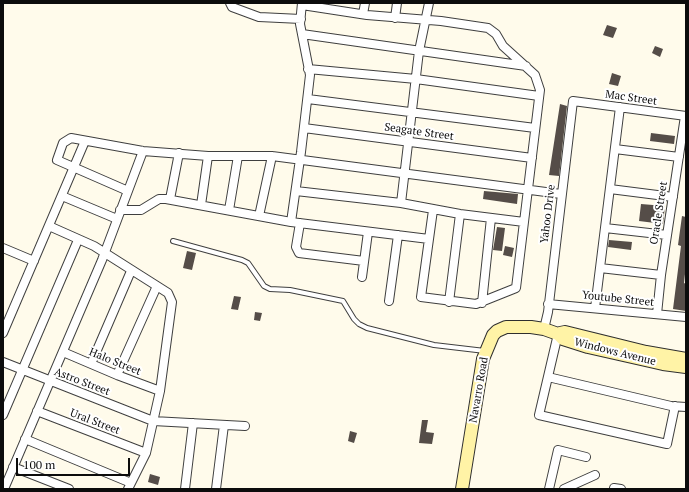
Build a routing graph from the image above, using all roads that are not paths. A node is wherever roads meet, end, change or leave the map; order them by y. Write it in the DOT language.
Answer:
graph roads {
  1 [pos="230,3"];
  2 [pos="365,3"];
  3 [pos="397,3"];
  4 [pos="428,3"];
  5 [pos="302,4"];
  6 [pos="335,6"];
  7 [pos="363,14"];
  8 [pos="395,18"];
  9 [pos="301,20"];
  10 [pos="425,21"];
  11 [pos="302,34"];
  12 [pos="419,51"];
  13 [pos="526,66"];
  14 [pos="308,69"];
  15 [pos="416,79"];
  16 [pos="539,96"];
  17 [pos="308,99"];
  18 [pos="572,101"];
  19 [pos="620,107"];
  20 [pos="412,112"];
  21 [pos="686,116"];
  22 [pos="304,128"];
  23 [pos="535,128"];
  24 [pos="85,141"];
  25 [pos="409,142"];
  26 [pos="615,149"];
  27 [pos="143,151"];
  28 [pos="179,154"];
  29 [pos="208,156"];
  30 [pos="238,156"];
  31 [pos="272,156"];
  32 [pos="679,156"];
  33 [pos="532,158"];
  34 [pos="300,159"];
  35 [pos="74,168"];
  36 [pos="405,174"];
  37 [pos="610,189"];
  38 [pos="528,190"];
  39 [pos="128,191"];
  40 [pos="296,191"];
  41 [pos="562,194"];
  42 [pos="62,196"];
  43 [pos="673,196"];
  44 [pos="170,199"];
  45 [pos="401,203"];
  46 [pos="201,205"];
  47 [pos="120,210"];
  48 [pos="229,210"];
  49 [pos="433,210"];
  50 [pos="460,214"];
  51 [pos="259,216"];
  52 [pos="491,218"];
  53 [pos="117,219"];
  54 [pos="296,222"];
  55 [pos="524,222"];
  56 [pos="49,226"];
  57 [pos="605,228"];
  58 [pos="368,232"];
  59 [pos="398,235"];
  60 [pos="667,235"];
  61 [pos="429,239"];
  62 [pos="78,240"];
  63 [pos="173,241"];
  64 [pos="3,249"];
  65 [pos="104,254"];
  66 [pos="34,261"];
  67 [pos="364,261"];
  68 [pos="600,268"];
  69 [pos="131,271"];
  70 [pos="661,275"];
  71 [pos="362,277"];
  72 [pos="157,286"];
  73 [pos="389,301"];
  74 [pos="450,302"];
  75 [pos="482,303"];
  76 [pos="548,304"];
  77 [pos="595,308"];
  78 [pos="657,314"];
  79 [pos="686,317"];
  80 [pos="544,329"];
  81 [pos="3,333"];
  82 [pos="558,334"];
  83 [pos="486,351"];
  84 [pos="62,352"];
  85 [pos="686,359"];
  86 [pos="3,362"];
  87 [pos="91,364"];
  88 [pos="686,367"];
  89 [pos="22,370"];
  90 [pos="117,376"];
  91 [pos="548,377"];
  92 [pos="50,381"];
  93 [pos="160,391"];
  94 [pos="675,406"];
  95 [pos="686,407"];
  96 [pos="37,411"];
  97 [pos="3,415"];
  98 [pos="153,421"];
  99 [pos="193,423"];
  100 [pos="224,425"];
  101 [pos="245,426"];
  102 [pos="25,439"];
  103 [pos="146,453"];
  104 [pos="586,457"];
  105 [pos="13,467"];
  106 [pos="595,475"];
  107 [pos="129,486"];
  108 [pos="4,489"];
  109 [pos="69,489"];
  110 [pos="186,489"];
  111 [pos="216,489"];
  112 [pos="462,489"];
  113 [pos="548,489"];
  114 [pos="564,489"];
  1 -- 9 [label="street"];
  2 -- 7 [label="street"];
  3 -- 8 [label="street"];
  4 -- 10 [label="street"];
  5 -- 6 [label="street"];
  5 -- 9 [label="street"];
  6 -- 7 [label="street"];
  7 -- 8 [label="street"];
  8 -- 10 [label="street"];
  9 -- 11 [label="street"];
  10 -- 12 [label="street"];
  10 -- 13 [label="street"];
  11 -- 12 [label="street"];
  11 -- 14 [label="street"];
  12 -- 13 [label="street"];
  12 -- 15 [label="street"];
  13 -- 16 [label="street"];
  14 -- 15 [label="street"];
  14 -- 17 [label="street"];
  15 -- 16 [label="street"];
  15 -- 20 [label="street"];
  16 -- 23 [label="street"];
  17 -- 20 [label="street"];
  17 -- 22 [label="street"];
  18 -- 19 [label="street, Mac Street"];
  18 -- 41 [label="street, Yahoo Drive"];
  19 -- 21 [label="street, Mac Street"];
  19 -- 26 [label="street"];
  20 -- 23 [label="street"];
  20 -- 25 [label="street"];
  21 -- 32 [label="street, Oracle Street"];
  22 -- 25 [label="street, Seagate Street"];
  22 -- 34 [label="street"];
  23 -- 33 [label="street"];
  24 -- 27 [label="street"];
  24 -- 35 [label="street"];
  24 -- 35 [label="street"];
  25 -- 33 [label="street, Seagate Street"];
  25 -- 36 [label="street"];
  26 -- 32 [label="street"];
  26 -- 37 [label="street"];
  27 -- 28 [label="street"];
  27 -- 39 [label="street"];
  28 -- 29 [label="street"];
  28 -- 44 [label="street"];
  29 -- 30 [label="street"];
  29 -- 46 [label="street"];
  30 -- 31 [label="street"];
  30 -- 48 [label="street"];
  31 -- 34 [label="street"];
  31 -- 51 [label="street"];
  32 -- 43 [label="street, Oracle Street"];
  33 -- 38 [label="street"];
  34 -- 36 [label="street"];
  34 -- 40 [label="street"];
  35 -- 39 [label="street"];
  35 -- 42 [label="street"];
  36 -- 38 [label="street"];
  36 -- 45 [label="street"];
  37 -- 43 [label="street"];
  37 -- 57 [label="street"];
  38 -- 41 [label="street"];
  38 -- 55 [label="street"];
  39 -- 47 [label="street"];
  40 -- 45 [label="street"];
  40 -- 54 [label="street"];
  41 -- 76 [label="street, Yahoo Drive"];
  42 -- 53 [label="street"];
  42 -- 56 [label="street"];
  43 -- 60 [label="street, Oracle Street"];
  44 -- 46 [label="street"];
  44 -- 47 [label="street"];
  45 -- 49 [label="street"];
  46 -- 48 [label="street"];
  47 -- 53 [label="street"];
  48 -- 51 [label="street"];
  49 -- 50 [label="street"];
  49 -- 61 [label="street"];
  50 -- 52 [label="street"];
  50 -- 74 [label="street"];
  51 -- 54 [label="street"];
  52 -- 55 [label="street"];
  52 -- 75 [label="street"];
  53 -- 65 [label="street"];
  54 -- 58 [label="street"];
  54 -- 67 [label="street"];
  55 -- 75 [label="street"];
  56 -- 62 [label="street"];
  56 -- 66 [label="street"];
  57 -- 60 [label="street"];
  57 -- 68 [label="street"];
  58 -- 59 [label="street"];
  58 -- 67 [label="street"];
  59 -- 61 [label="street"];
  59 -- 73 [label="street"];
  60 -- 70 [label="street, Oracle Street"];
  61 -- 74 [label="street"];
  62 -- 65 [label="street"];
  62 -- 89 [label="street"];
  63 -- 83 [label="lane"];
  64 -- 66 [label="street"];
  65 -- 69 [label="street"];
  65 -- 84 [label="street"];
  66 -- 81 [label="street"];
  67 -- 71 [label="street"];
  68 -- 70 [label="street"];
  68 -- 77 [label="street"];
  69 -- 72 [label="street"];
  69 -- 87 [label="street"];
  70 -- 78 [label="street, Oracle Street"];
  72 -- 90 [label="street"];
  72 -- 93 [label="street"];
  74 -- 75 [label="street"];
  76 -- 77 [label="street, Youtube Street"];
  76 -- 80 [label="street, Yahoo Drive"];
  77 -- 78 [label="street, Youtube Street"];
  78 -- 79 [label="street, Youtube Street"];
  80 -- 82 [label="street, Navarro Road"];
  80 -- 83 [label="street, Navarro Road"];
  82 -- 85 [label="street, Windows Avenue"];
  82 -- 88 [label="street, Windows Avenue"];
  82 -- 91 [label="street"];
  83 -- 112 [label="street, Navarro Road"];
  84 -- 87 [label="street, Halo Street"];
  84 -- 92 [label="street"];
  86 -- 89 [label="street, Astro Street"];
  87 -- 90 [label="street, Halo Street"];
  89 -- 92 [label="street, Astro Street"];
  89 -- 97 [label="street"];
  90 -- 93 [label="street, Halo Street"];
  91 -- 94 [label="street"];
  91 -- 94 [label="street"];
  92 -- 96 [label="street"];
  92 -- 98 [label="street, Astro Street"];
  93 -- 98 [label="street"];
  94 -- 95 [label="street"];
  96 -- 102 [label="street"];
  96 -- 103 [label="street, Ural Street"];
  98 -- 99 [label="street, Astro Street"];
  98 -- 103 [label="street"];
  99 -- 100 [label="street, Astro Street"];
  99 -- 110 [label="street"];
  100 -- 101 [label="street, Astro Street"];
  100 -- 111 [label="street"];
  102 -- 105 [label="street"];
  102 -- 107 [label="street"];
  103 -- 107 [label="street"];
  104 -- 113 [label="street"];
  105 -- 108 [label="street"];
  105 -- 109 [label="street"];
  106 -- 114 [label="street"];
}
